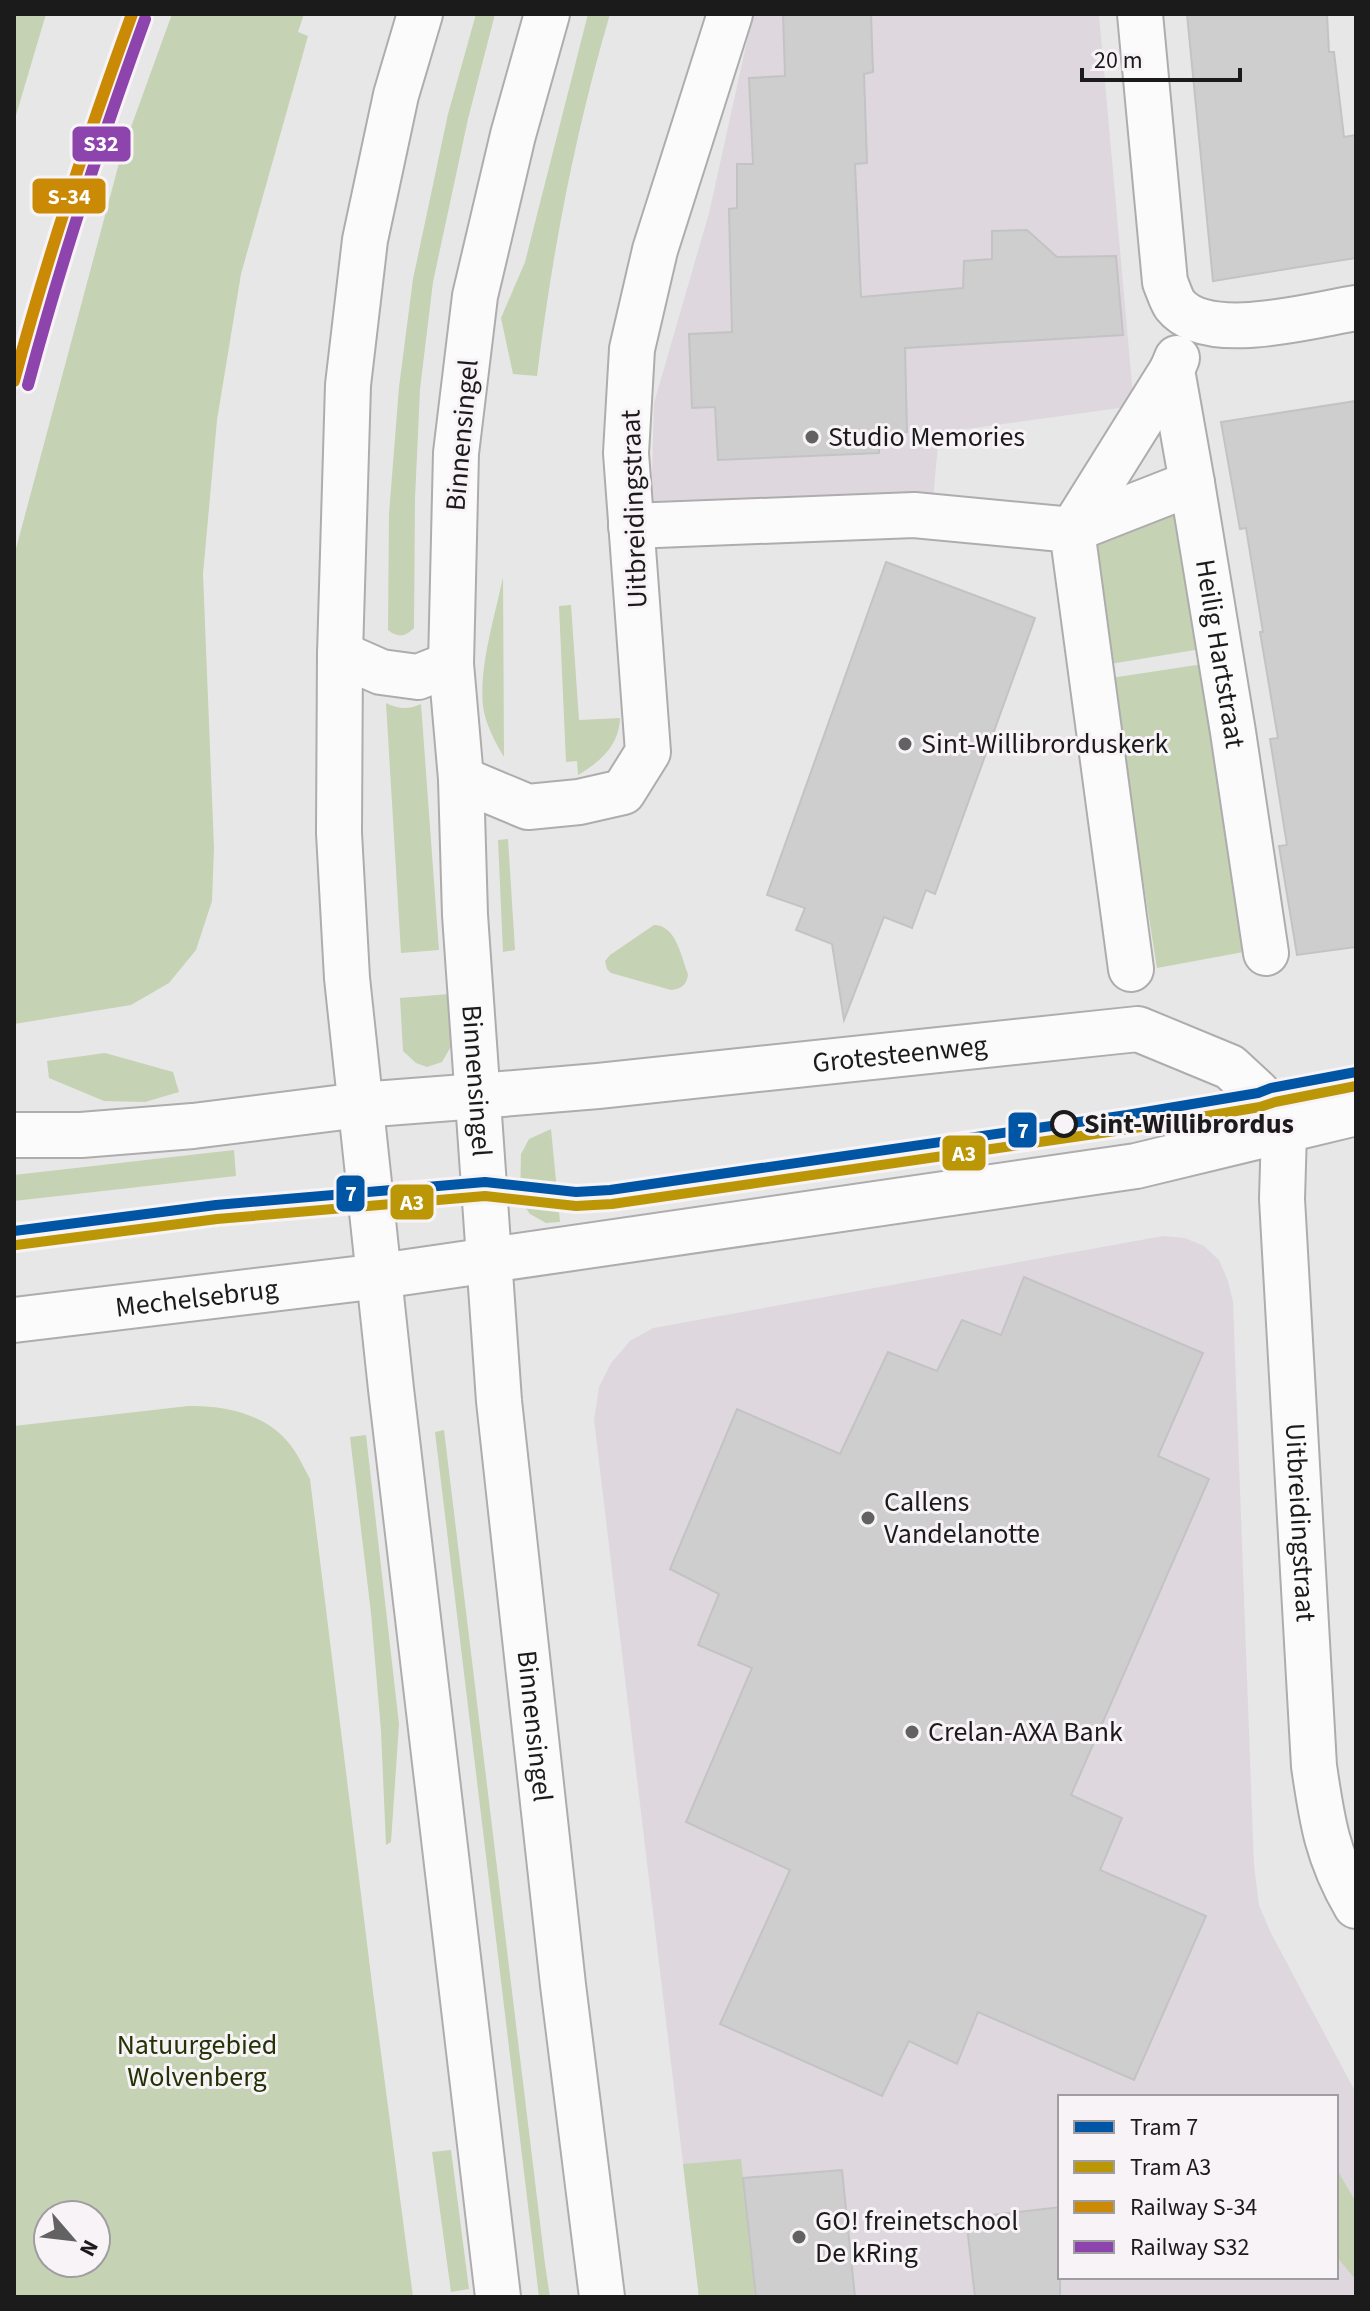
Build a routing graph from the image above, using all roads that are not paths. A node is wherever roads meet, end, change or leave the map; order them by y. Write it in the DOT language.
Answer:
graph roads {
  1 [pos="420,14"];
  2 [pos="547,14"];
  3 [pos="730,14"];
  4 [pos="1140,14"];
  5 [pos="1356,308"];
  6 [pos="1194,319"];
  7 [pos="1172,370"];
  8 [pos="1192,483"];
  9 [pos="631,526"];
  10 [pos="1072,530"];
  11 [pos="340,654"];
  12 [pos="451,664"];
  13 [pos="461,779"];
  14 [pos="1266,953"];
  15 [pos="1131,969"];
  16 [pos="478,1096"];
  17 [pos="360,1105"];
  18 [pos="1356,1113"];
  19 [pos="1284,1131"];
  20 [pos="14,1135"];
  21 [pos="490,1260"];
  22 [pos="380,1276"];
  23 [pos="14,1320"];
  24 [pos="1356,1906"];
  25 [pos="498,2297"];
  26 [pos="602,2297"];
  1 -- 11 [label="main road"];
  2 -- 12 [label="main road, Binnensingel"];
  3 -- 9 [label="main road, Uitbreidingstraat"];
  4 -- 6 [label="main road"];
  5 -- 6 [label="main road"];
  6 -- 7 [label="main road"];
  7 -- 8 [label="main road, Heilig Hartstraat"];
  7 -- 10 [label="main road"];
  8 -- 10 [label="main road"];
  8 -- 14 [label="main road, Heilig Hartstraat"];
  9 -- 10 [label="main road"];
  9 -- 13 [label="main road, Uitbreidingstraat"];
  10 -- 15 [label="main road"];
  11 -- 12 [label="main road"];
  11 -- 17 [label="main road"];
  12 -- 13 [label="main road, Binnensingel"];
  13 -- 16 [label="main road, Binnensingel"];
  16 -- 17 [label="main road, Grotesteenweg"];
  16 -- 19 [label="main road, Grotesteenweg"];
  16 -- 21 [label="main road, Binnensingel"];
  17 -- 20 [label="main road"];
  17 -- 22 [label="main road"];
  18 -- 19 [label="main road"];
  19 -- 21 [label="main road"];
  19 -- 24 [label="main road, Uitbreidingstraat"];
  21 -- 22 [label="main road, Mechelsebrug"];
  21 -- 26 [label="main road, Binnensingel"];
  22 -- 23 [label="main road, Mechelsebrug"];
  22 -- 25 [label="main road"];
}
